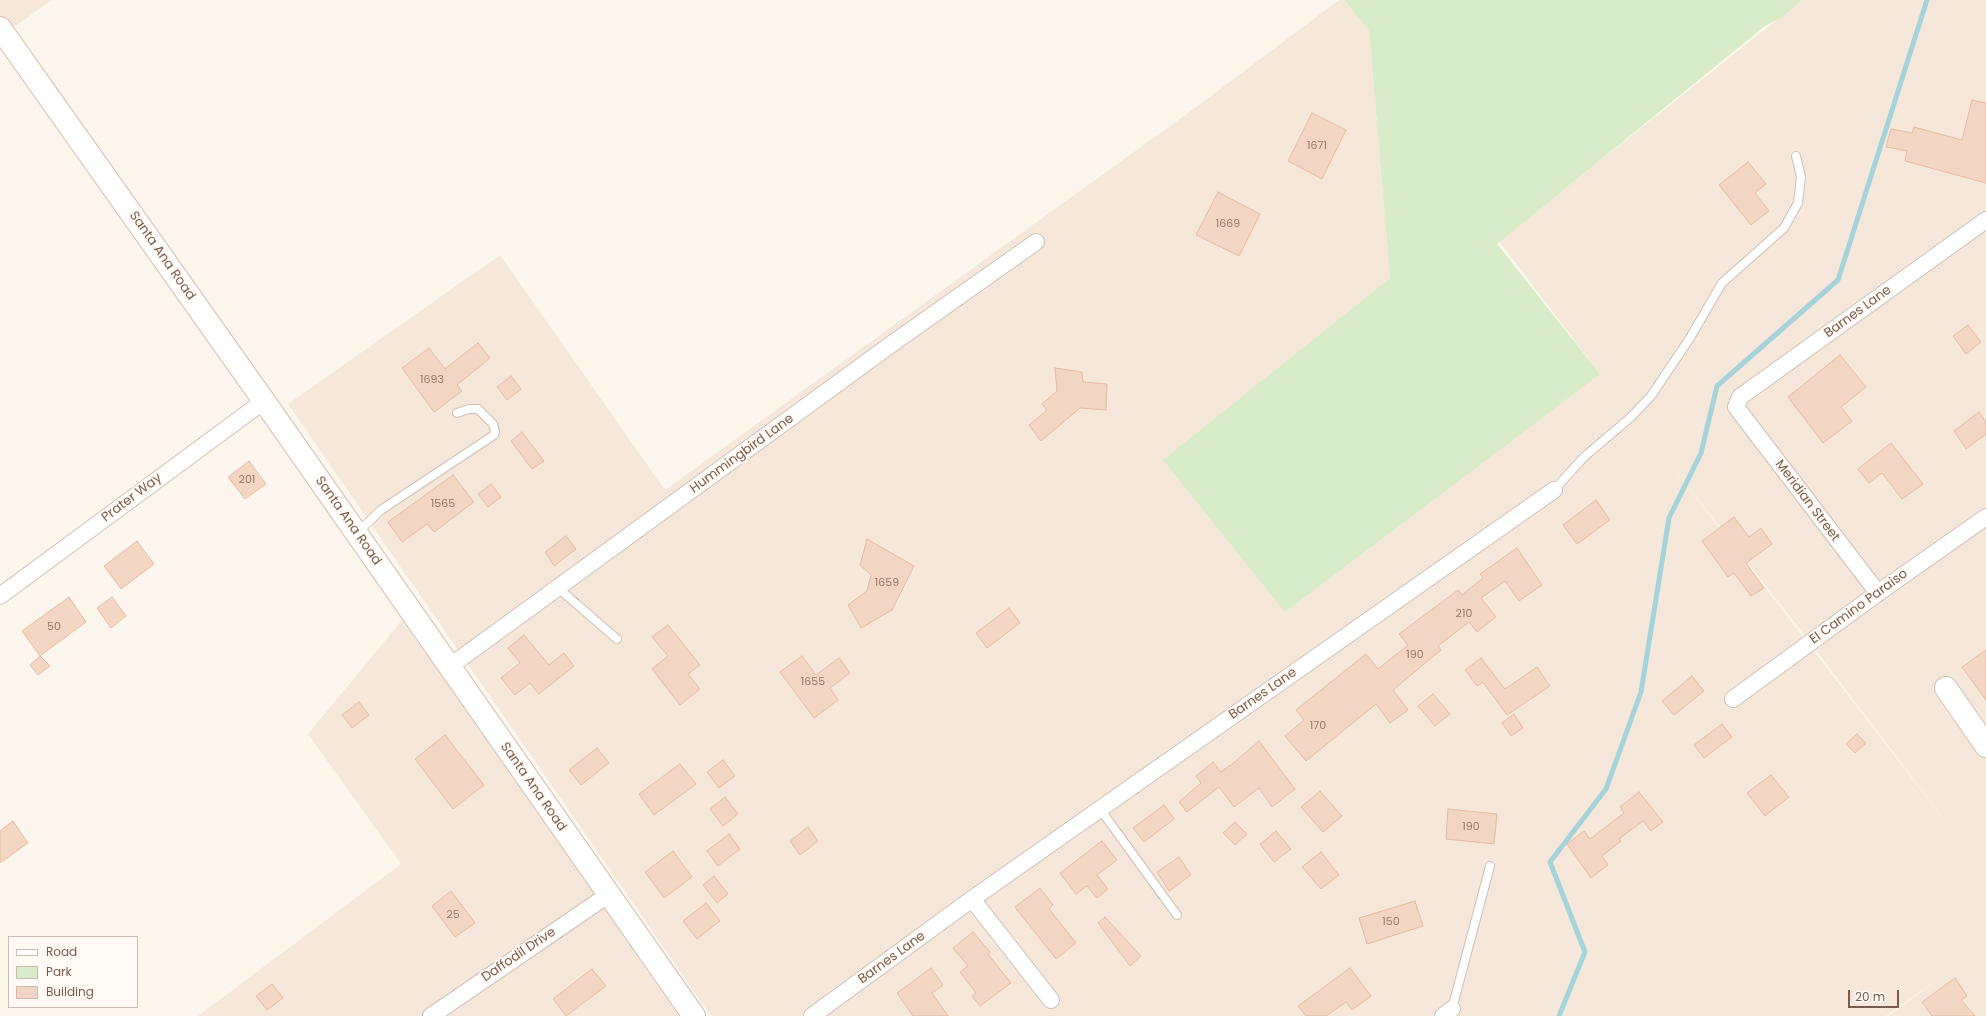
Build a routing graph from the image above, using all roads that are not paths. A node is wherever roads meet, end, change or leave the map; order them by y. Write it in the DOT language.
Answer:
graph roads {
  1 [pos="0,28"];
  2 [pos="1796,156"];
  3 [pos="1986,220"];
  4 [pos="1036,242"];
  5 [pos="264,400"];
  6 [pos="1738,408"];
  7 [pos="457,413"];
  8 [pos="1554,490"];
  9 [pos="1986,517"];
  10 [pos="357,534"];
  11 [pos="558,588"];
  12 [pos="1878,593"];
  13 [pos="0,596"];
  14 [pos="617,639"];
  15 [pos="450,667"];
  16 [pos="1946,688"];
  17 [pos="1733,699"];
  18 [pos="1986,746"];
  19 [pos="1100,809"];
  20 [pos="1490,866"];
  21 [pos="608,895"];
  22 [pos="972,899"];
  23 [pos="1176,915"];
  24 [pos="1051,1000"];
  25 [pos="1448,1012"];
  26 [pos="431,1016"];
  27 [pos="694,1016"];
  28 [pos="812,1016"];
  1 -- 5 [label="street, Santa Ana Road"];
  2 -- 8 [label="lane"];
  3 -- 6 [label="street, Barnes Lane"];
  4 -- 11 [label="street, Hummingbird Lane"];
  5 -- 10 [label="street, Santa Ana Road"];
  5 -- 13 [label="street, Prater Way"];
  6 -- 12 [label="street, Meridian Street"];
  7 -- 10 [label="lane"];
  8 -- 19 [label="street, Barnes Lane"];
  9 -- 12 [label="street, El Camino Paraiso"];
  10 -- 15 [label="street, Santa Ana Road"];
  11 -- 14 [label="lane"];
  11 -- 15 [label="street, Hummingbird Lane"];
  12 -- 17 [label="street, El Camino Paraiso"];
  15 -- 21 [label="street, Santa Ana Road"];
  16 -- 18 [label="street"];
  19 -- 22 [label="street, Barnes Lane"];
  19 -- 23 [label="lane"];
  20 -- 25 [label="lane"];
  21 -- 26 [label="street, Daffodil Drive"];
  21 -- 27 [label="street, Santa Ana Road"];
  22 -- 24 [label="street"];
  22 -- 28 [label="street, Barnes Lane"];
}
